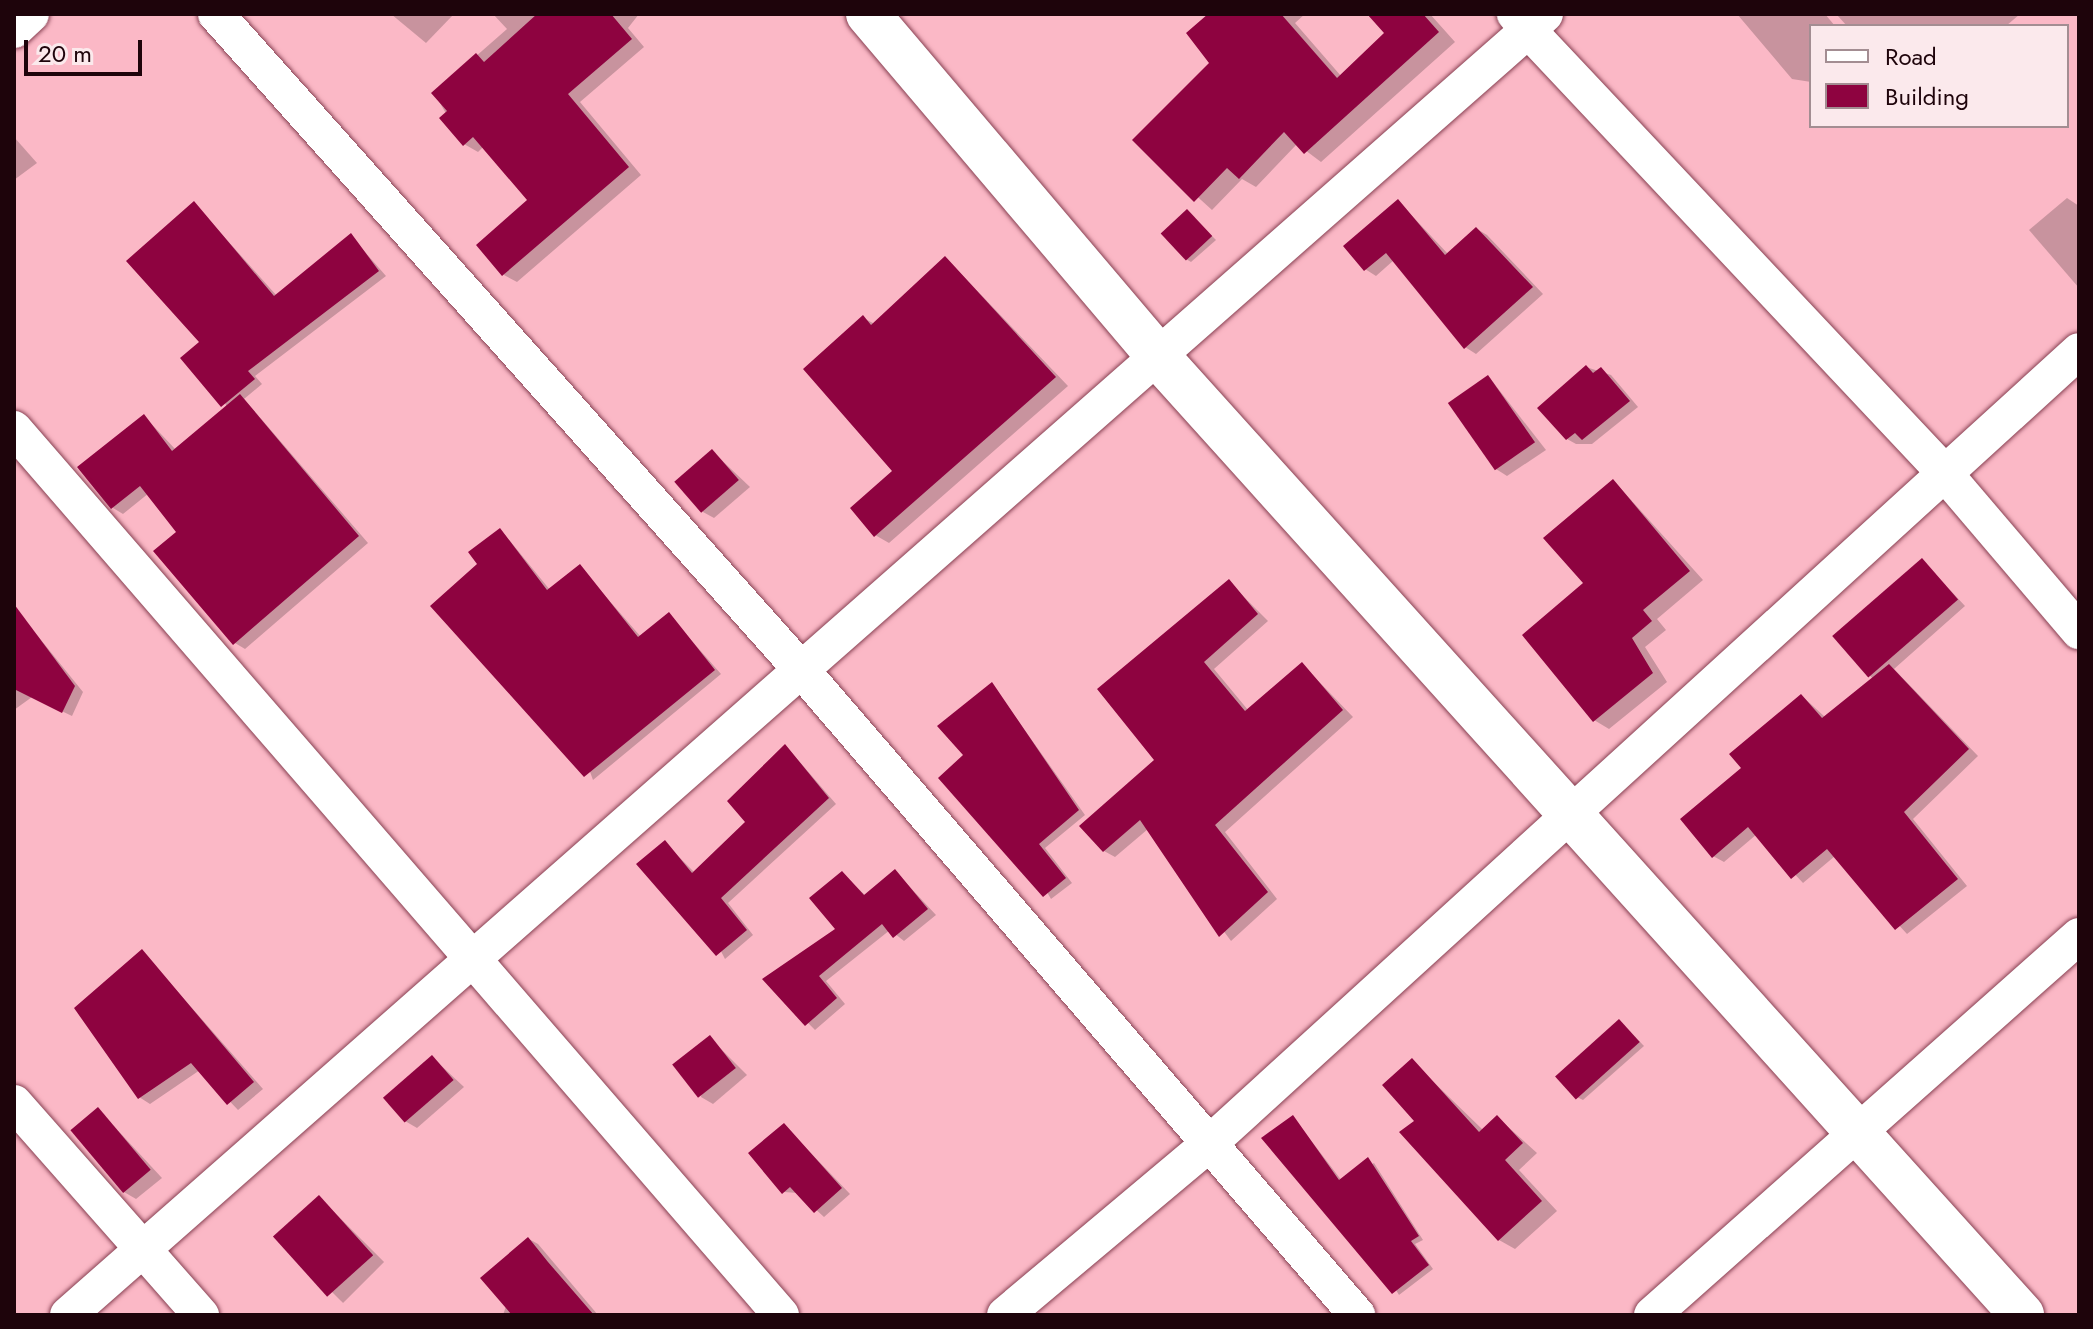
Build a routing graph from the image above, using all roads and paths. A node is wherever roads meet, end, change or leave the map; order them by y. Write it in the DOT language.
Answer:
graph roads {
  1 [pos="31,14"];
  2 [pos="216,14"];
  3 [pos="868,14"];
  4 [pos="1530,19"];
  5 [pos="14,30"];
  6 [pos="2079,351"];
  7 [pos="1161,360"];
  8 [pos="14,429"];
  9 [pos="1941,469"];
  10 [pos="2079,631"];
  11 [pos="798,666"];
  12 [pos="1569,815"];
  13 [pos="2079,936"];
  14 [pos="480,960"];
  15 [pos="14,1103"];
  16 [pos="1855,1132"];
  17 [pos="1211,1142"];
  18 [pos="144,1250"];
  19 [pos="68,1315"];
  20 [pos="201,1315"];
  21 [pos="781,1315"];
  22 [pos="1005,1315"];
  23 [pos="1357,1315"];
  24 [pos="1652,1315"];
  25 [pos="2022,1315"];
  1 -- 5 [label="street"];
  2 -- 11 [label="street"];
  3 -- 7 [label="street"];
  4 -- 7 [label="street"];
  4 -- 9 [label="street"];
  6 -- 9 [label="street"];
  7 -- 11 [label="street"];
  7 -- 12 [label="street"];
  8 -- 14 [label="street"];
  9 -- 10 [label="street"];
  9 -- 12 [label="street"];
  11 -- 14 [label="street"];
  11 -- 17 [label="street"];
  12 -- 16 [label="street"];
  12 -- 17 [label="street"];
  13 -- 16 [label="street"];
  14 -- 18 [label="street"];
  14 -- 21 [label="street"];
  15 -- 18 [label="street"];
  16 -- 24 [label="street"];
  16 -- 25 [label="street"];
  17 -- 22 [label="street"];
  17 -- 23 [label="street"];
  18 -- 19 [label="street"];
  18 -- 20 [label="street"];
}
